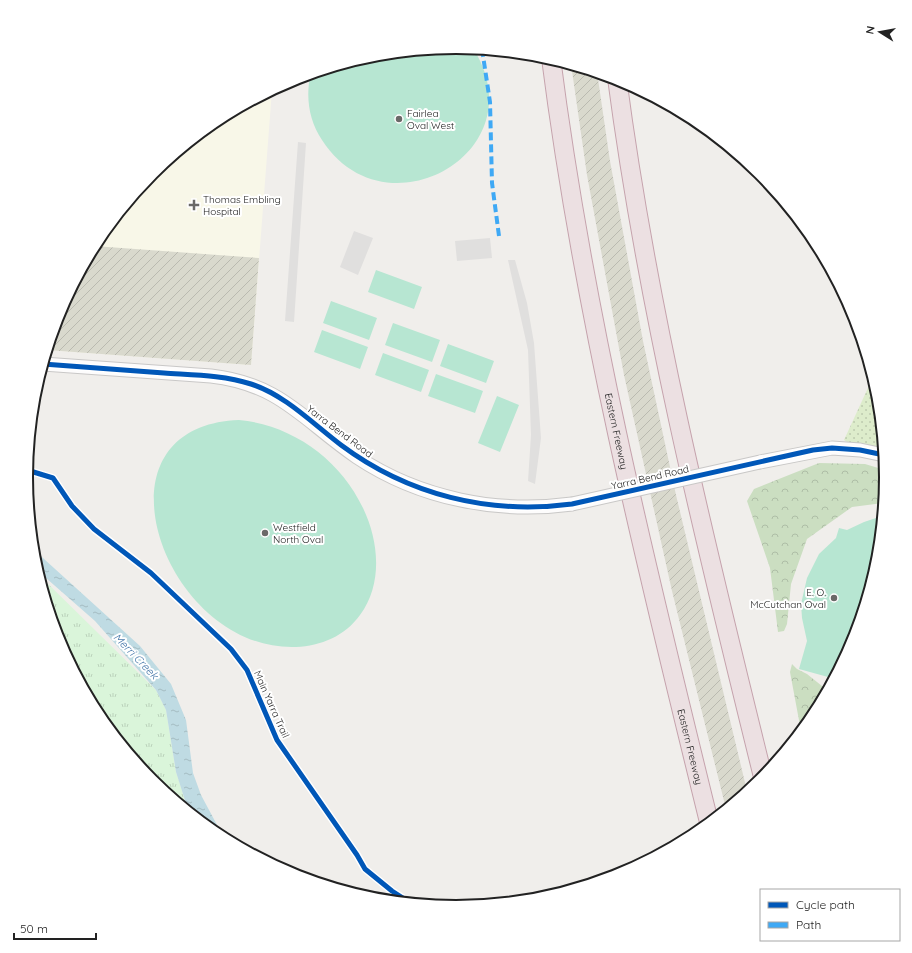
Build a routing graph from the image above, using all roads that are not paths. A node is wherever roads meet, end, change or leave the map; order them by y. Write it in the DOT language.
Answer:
graph roads {
  1 [pos="552,65"];
  2 [pos="618,86"];
  3 [pos="48,364"];
  4 [pos="878,455"];
  5 [pos="761,769"];
  6 [pos="708,816"];
  1 -- 6 [label="highway, Eastern Freeway"];
  2 -- 5 [label="highway"];
  3 -- 4 [label="street, Yarra Bend Road, bridge"];
}
